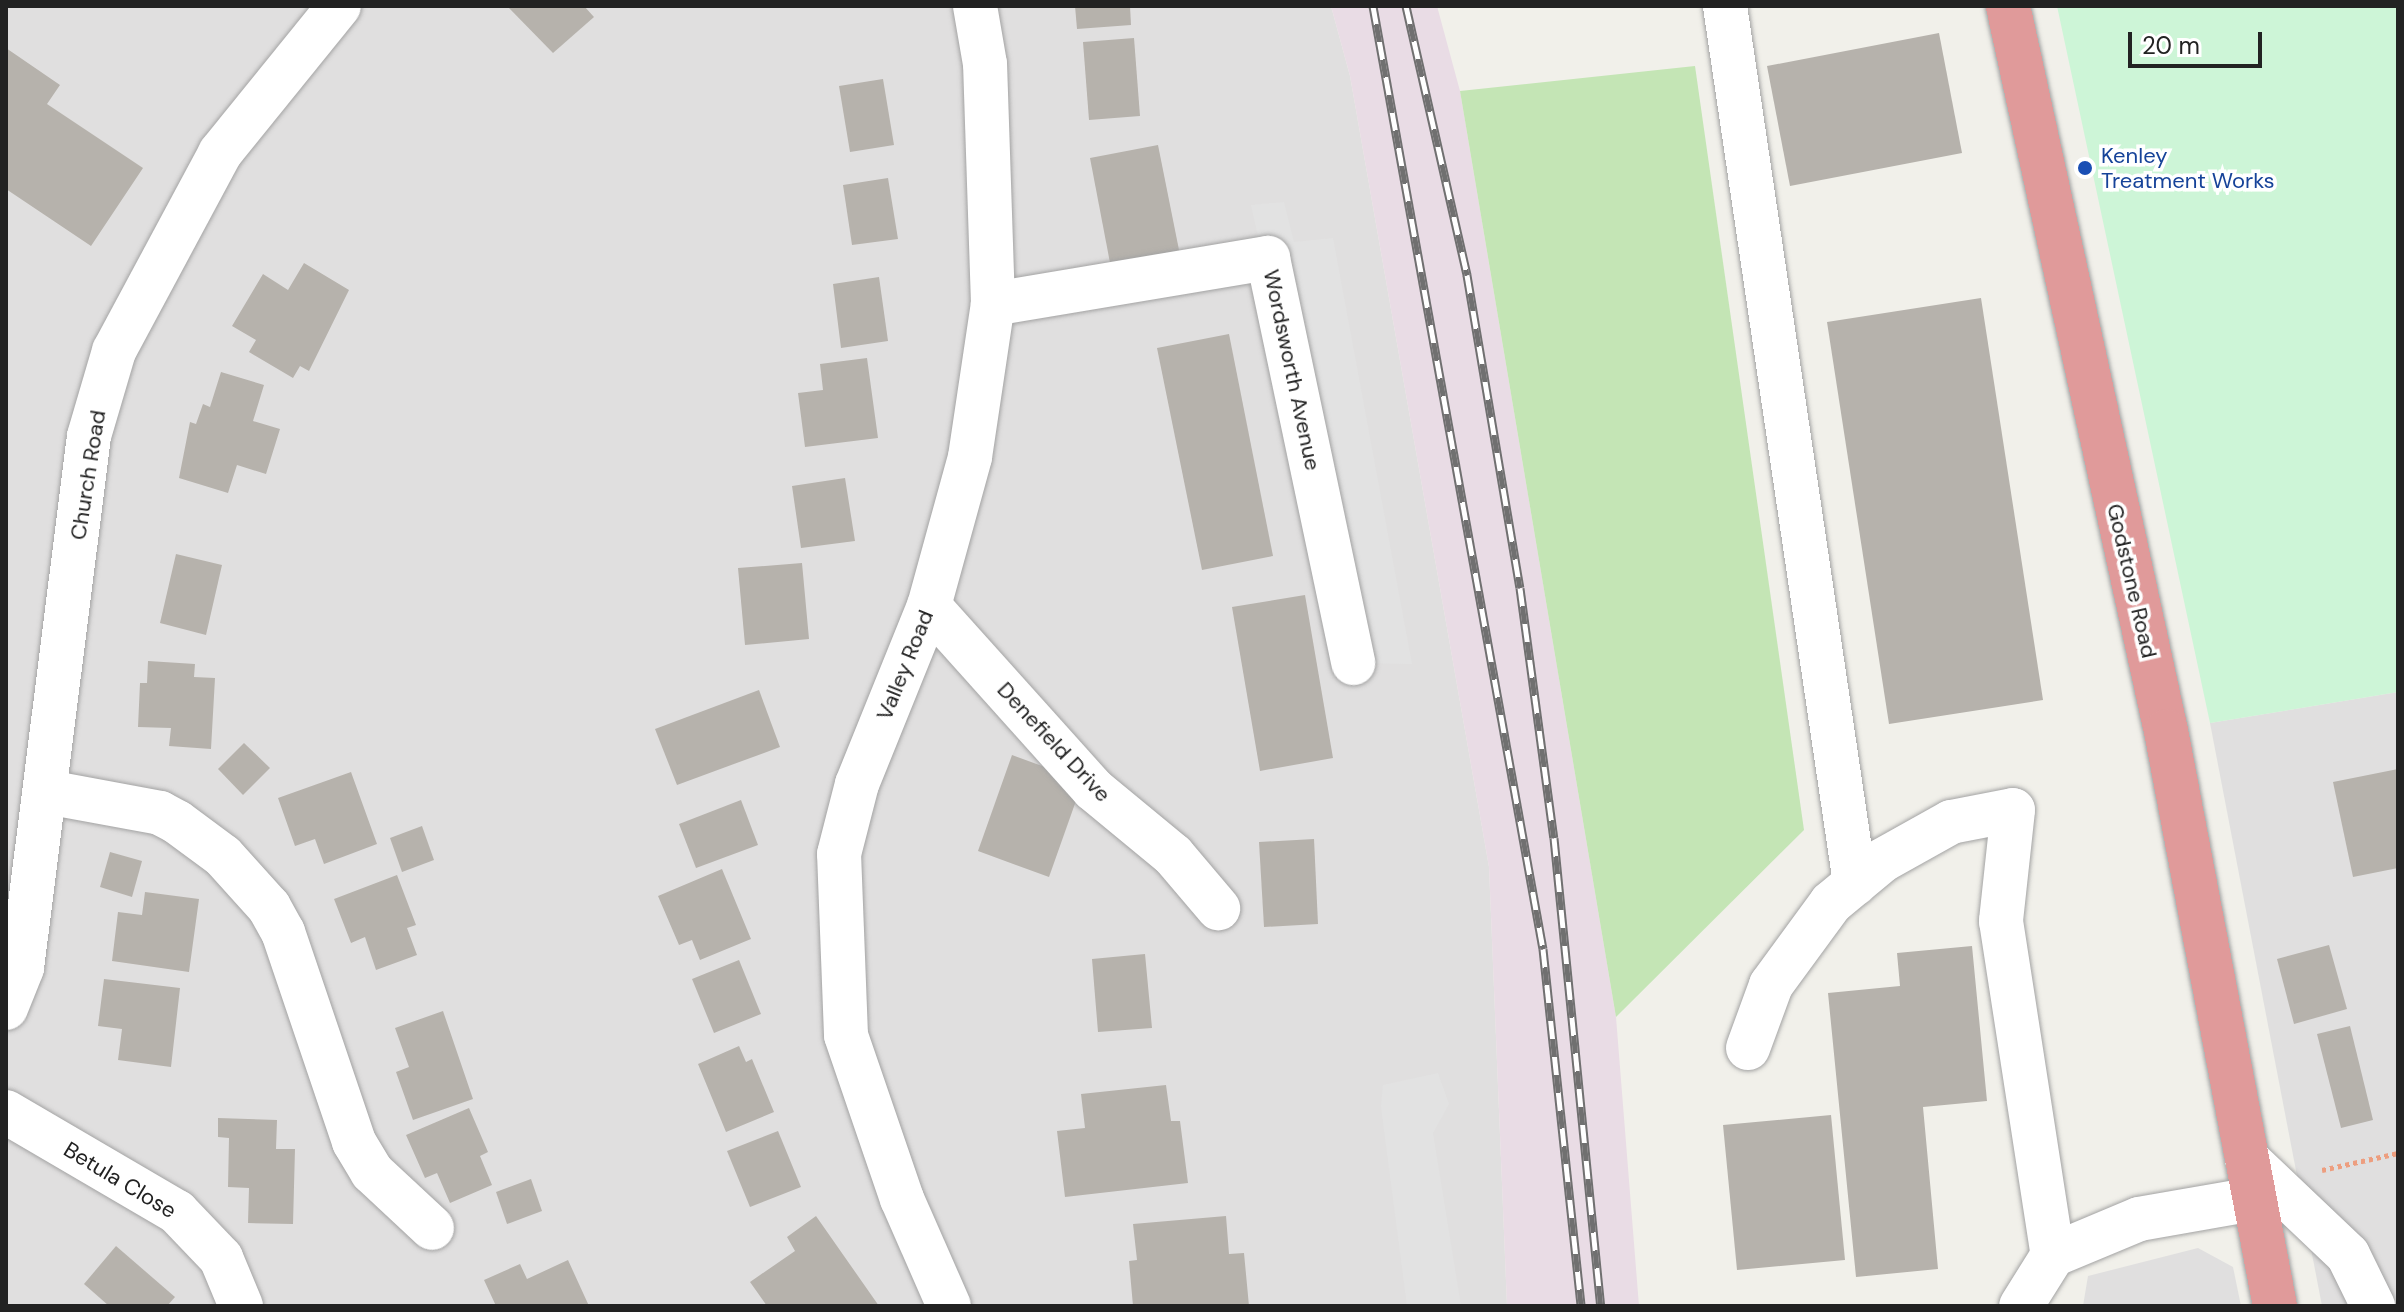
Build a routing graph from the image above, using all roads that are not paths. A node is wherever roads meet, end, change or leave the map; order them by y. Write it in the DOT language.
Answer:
graph roads {
  1 [pos="339,6"];
  2 [pos="975,6"];
  3 [pos="1725,6"];
  4 [pos="2008,6"];
  5 [pos="993,304"];
  6 [pos="929,606"];
  7 [pos="1353,663"];
  8 [pos="47,792"];
  9 [pos="1855,883"];
  10 [pos="1218,908"];
  11 [pos="6,1008"];
  12 [pos="1748,1048"];
  13 [pos="6,1112"];
  14 [pos="2251,1179"];
  15 [pos="432,1228"];
  16 [pos="2053,1255"];
  17 [pos="241,1306"];
  18 [pos="949,1306"];
  19 [pos="2021,1306"];
  20 [pos="2275,1306"];
  21 [pos="2373,1306"];
  1 -- 8 [label="street, Church Road"];
  2 -- 5 [label="street, Valley Road"];
  3 -- 9 [label="street"];
  4 -- 14 [label="highway, Godstone Road"];
  5 -- 6 [label="street, Valley Road"];
  5 -- 7 [label="street, Wordsworth Avenue"];
  6 -- 10 [label="street, Denefield Drive"];
  6 -- 18 [label="street, Valley Road"];
  8 -- 11 [label="street, Church Road"];
  8 -- 15 [label="street"];
  9 -- 12 [label="street"];
  9 -- 16 [label="street"];
  13 -- 17 [label="street, Betula Close"];
  14 -- 16 [label="street"];
  14 -- 20 [label="highway, Godstone Road"];
  14 -- 21 [label="street"];
  16 -- 19 [label="street"];
}
